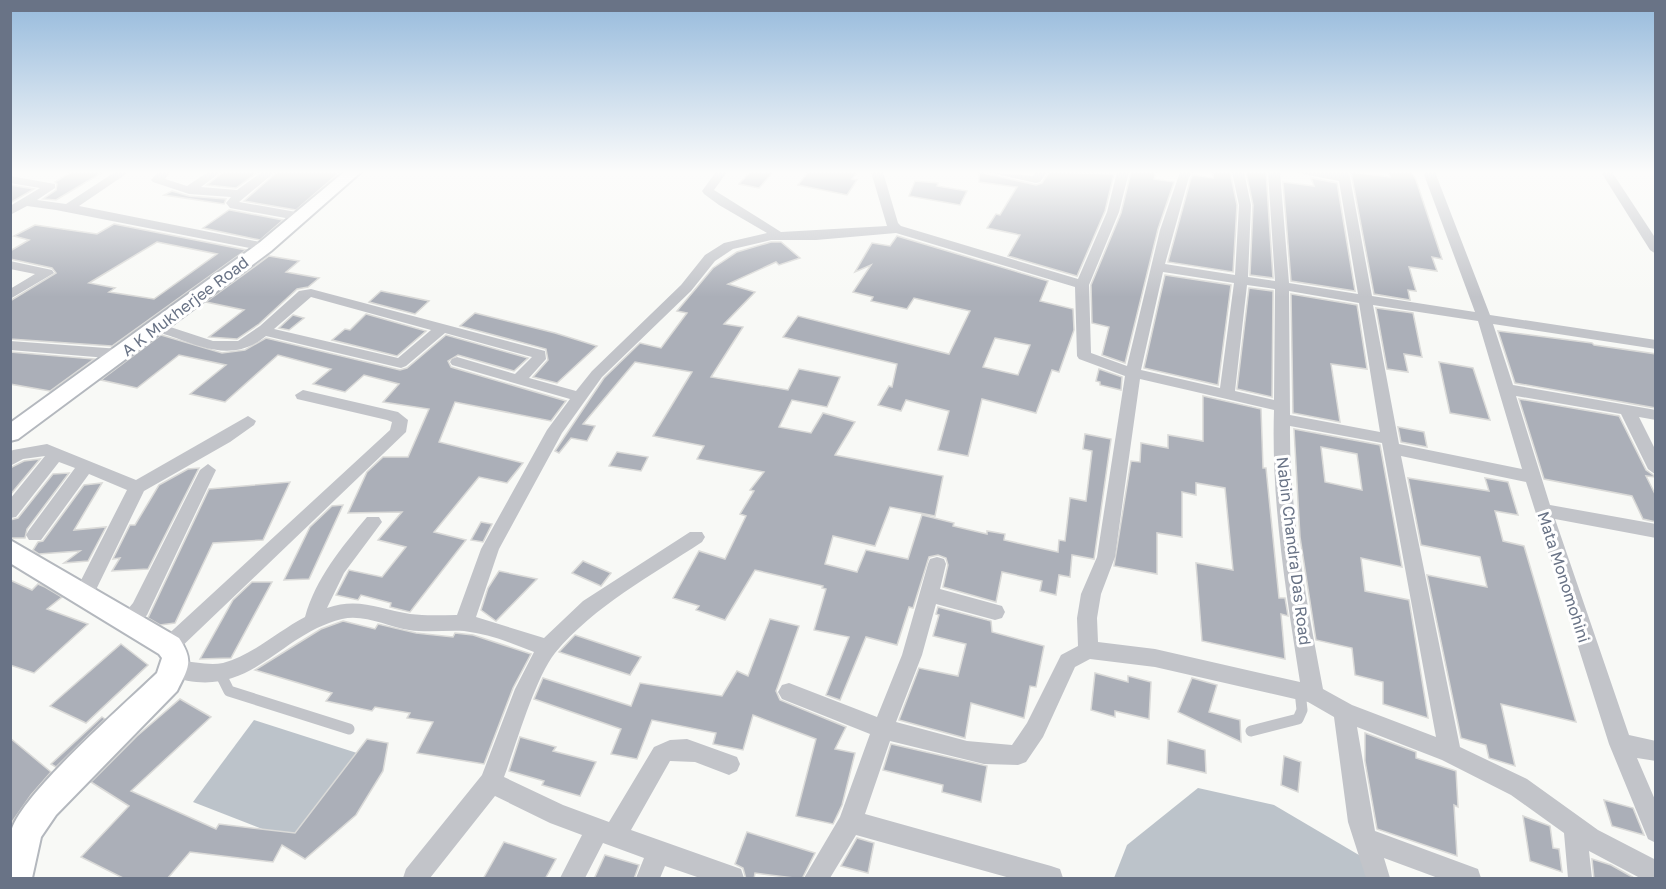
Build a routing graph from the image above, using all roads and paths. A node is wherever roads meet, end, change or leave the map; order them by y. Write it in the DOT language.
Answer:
graph roads {
  1 [pos="101,213"];
  2 [pos="282,213"];
  3 [pos="306,213"];
  4 [pos="746,213"];
  5 [pos="889,213"];
  6 [pos="1112,213"];
  7 [pos="1171,213"];
  8 [pos="1245,213"];
  9 [pos="1277,213"];
  10 [pos="1350,213"];
  11 [pos="1445,213"];
  12 [pos="1633,213"];
  13 [pos="302,217"];
  14 [pos="897,229"];
  15 [pos="777,236"];
  16 [pos="265,247"];
  17 [pos="1656,250"];
  18 [pos="10,265"];
  19 [pos="1159,267"];
  20 [pos="1241,280"];
  21 [pos="1082,285"];
  22 [pos="1282,286"];
  23 [pos="10,295"];
  24 [pos="1366,299"];
  25 [pos="1484,319"];
  26 [pos="158,327"];
  27 [pos="442,328"];
  28 [pos="261,331"];
  29 [pos="10,345"];
  30 [pos="1656,345"];
  31 [pos="120,354"];
  32 [pos="457,362"];
  33 [pos="1133,373"];
  34 [pos="518,380"];
  35 [pos="1506,389"];
  36 [pos="303,395"];
  37 [pos="1227,395"];
  38 [pos="579,397"];
  39 [pos="1628,410"];
  40 [pos="1282,412"];
  41 [pos="1656,415"];
  42 [pos="248,421"];
  43 [pos="15,428"];
  44 [pos="1390,444"];
  45 [pos="56,454"];
  46 [pos="13,455"];
  47 [pos="86,466"];
  48 [pos="1656,469"];
  49 [pos="208,470"];
  50 [pos="1532,477"];
  51 [pos="137,487"];
  52 [pos="1542,510"];
  53 [pos="10,512"];
  54 [pos="373,522"];
  55 [pos="1656,531"];
  56 [pos="696,537"];
  57 [pos="19,550"];
  58 [pos="937,564"];
  59 [pos="84,594"];
  60 [pos="929,594"];
  61 [pos="995,612"];
  62 [pos="128,621"];
  63 [pos="314,621"];
  64 [pos="464,623"];
  65 [pos="546,648"];
  66 [pos="1088,650"];
  67 [pos="172,658"];
  68 [pos="221,675"];
  69 [pos="789,692"];
  70 [pos="1307,692"];
  71 [pos="1344,712"];
  72 [pos="349,729"];
  73 [pos="883,729"];
  74 [pos="1251,731"];
  75 [pos="1620,744"];
  76 [pos="1656,752"];
  77 [pos="1450,753"];
  78 [pos="729,764"];
  79 [pos="491,782"];
  80 [pos="852,822"];
  81 [pos="1575,828"];
  82 [pos="1656,831"];
  83 [pos="606,832"];
  84 [pos="19,837"];
  85 [pos="1365,839"];
  86 [pos="659,851"];
  87 [pos="1656,874"];
  88 [pos="15,879"];
  89 [pos="415,879"];
  90 [pos="572,879"];
  91 [pos="648,879"];
  92 [pos="732,879"];
  93 [pos="816,879"];
  94 [pos="1051,879"];
  95 [pos="1378,879"];
  96 [pos="1469,879"];
  97 [pos="1580,879"];
  1 -- 16 [label="street"];
  2 -- 13 [label="street"];
  3 -- 13 [label="street, A K Mukherjee Road"];
  4 -- 15 [label="street"];
  5 -- 14 [label="street"];
  6 -- 21 [label="street"];
  7 -- 19 [label="street"];
  8 -- 20 [label="street"];
  9 -- 22 [label="street, Nabin Chandra Das Road"];
  10 -- 24 [label="street"];
  11 -- 25 [label="street, Mata Monomohini"];
  12 -- 17 [label="street"];
  13 -- 16 [label="street, A K Mukherjee Road"];
  14 -- 15 [label="street"];
  14 -- 21 [label="street"];
  15 -- 38 [label="street"];
  16 -- 26 [label="street, A K Mukherjee Road"];
  18 -- 23 [label="street"];
  19 -- 20 [label="street"];
  19 -- 33 [label="street"];
  20 -- 22 [label="street"];
  20 -- 37 [label="street"];
  21 -- 33 [label="street"];
  22 -- 24 [label="street"];
  22 -- 40 [label="street, Nabin Chandra Das Road"];
  24 -- 25 [label="street"];
  24 -- 44 [label="street"];
  25 -- 30 [label="street"];
  25 -- 35 [label="street, Mata Monomohini"];
  26 -- 28 [label="street"];
  26 -- 31 [label="street, A K Mukherjee Road"];
  27 -- 28 [label="street"];
  27 -- 28 [label="street"];
  27 -- 34 [label="street"];
  29 -- 31 [label="street"];
  31 -- 43 [label="street, A K Mukherjee Road"];
  32 -- 34 [label="street"];
  33 -- 37 [label="street"];
  33 -- 66 [label="street"];
  34 -- 38 [label="street"];
  35 -- 39 [label="street"];
  35 -- 50 [label="street, Mata Monomohini"];
  36 -- 67 [label="street"];
  37 -- 40 [label="street"];
  38 -- 64 [label="street"];
  39 -- 41 [label="street"];
  39 -- 48 [label="street"];
  40 -- 44 [label="street"];
  40 -- 70 [label="street, Nabin Chandra Das Road"];
  42 -- 51 [label="street"];
  44 -- 50 [label="street"];
  44 -- 77 [label="street"];
  45 -- 46 [label="street"];
  45 -- 47 [label="street"];
  45 -- 53 [label="street"];
  47 -- 51 [label="street"];
  47 -- 57 [label="street"];
  49 -- 62 [label="street"];
  50 -- 52 [label="street, Mata Monomohini"];
  51 -- 59 [label="street"];
  52 -- 55 [label="street"];
  52 -- 75 [label="street, Mata Monomohini"];
  54 -- 63 [label="street"];
  56 -- 65 [label="street"];
  57 -- 59 [label="street"];
  58 -- 60 [label="street"];
  59 -- 62 [label="street"];
  60 -- 61 [label="street"];
  60 -- 73 [label="street"];
  62 -- 67 [label="street"];
  63 -- 64 [label="street"];
  63 -- 68 [label="street"];
  64 -- 65 [label="street"];
  65 -- 79 [label="street"];
  66 -- 70 [label="street"];
  66 -- 73 [label="street"];
  67 -- 68 [label="street"];
  67 -- 84 [label="street"];
  68 -- 72 [label="lane"];
  69 -- 73 [label="street"];
  70 -- 71 [label="street"];
  70 -- 74 [label="lane"];
  71 -- 77 [label="street"];
  71 -- 85 [label="street"];
  73 -- 80 [label="street"];
  75 -- 76 [label="street"];
  75 -- 82 [label="street, Mata Monomohini"];
  77 -- 81 [label="street"];
  78 -- 83 [label="street"];
  79 -- 83 [label="street"];
  79 -- 89 [label="street"];
  80 -- 93 [label="street"];
  80 -- 94 [label="street"];
  81 -- 87 [label="street"];
  81 -- 97 [label="street"];
  83 -- 86 [label="street"];
  83 -- 90 [label="street"];
  84 -- 88 [label="street"];
  85 -- 95 [label="street"];
  85 -- 96 [label="street"];
  86 -- 91 [label="street"];
  86 -- 92 [label="street"];
}
